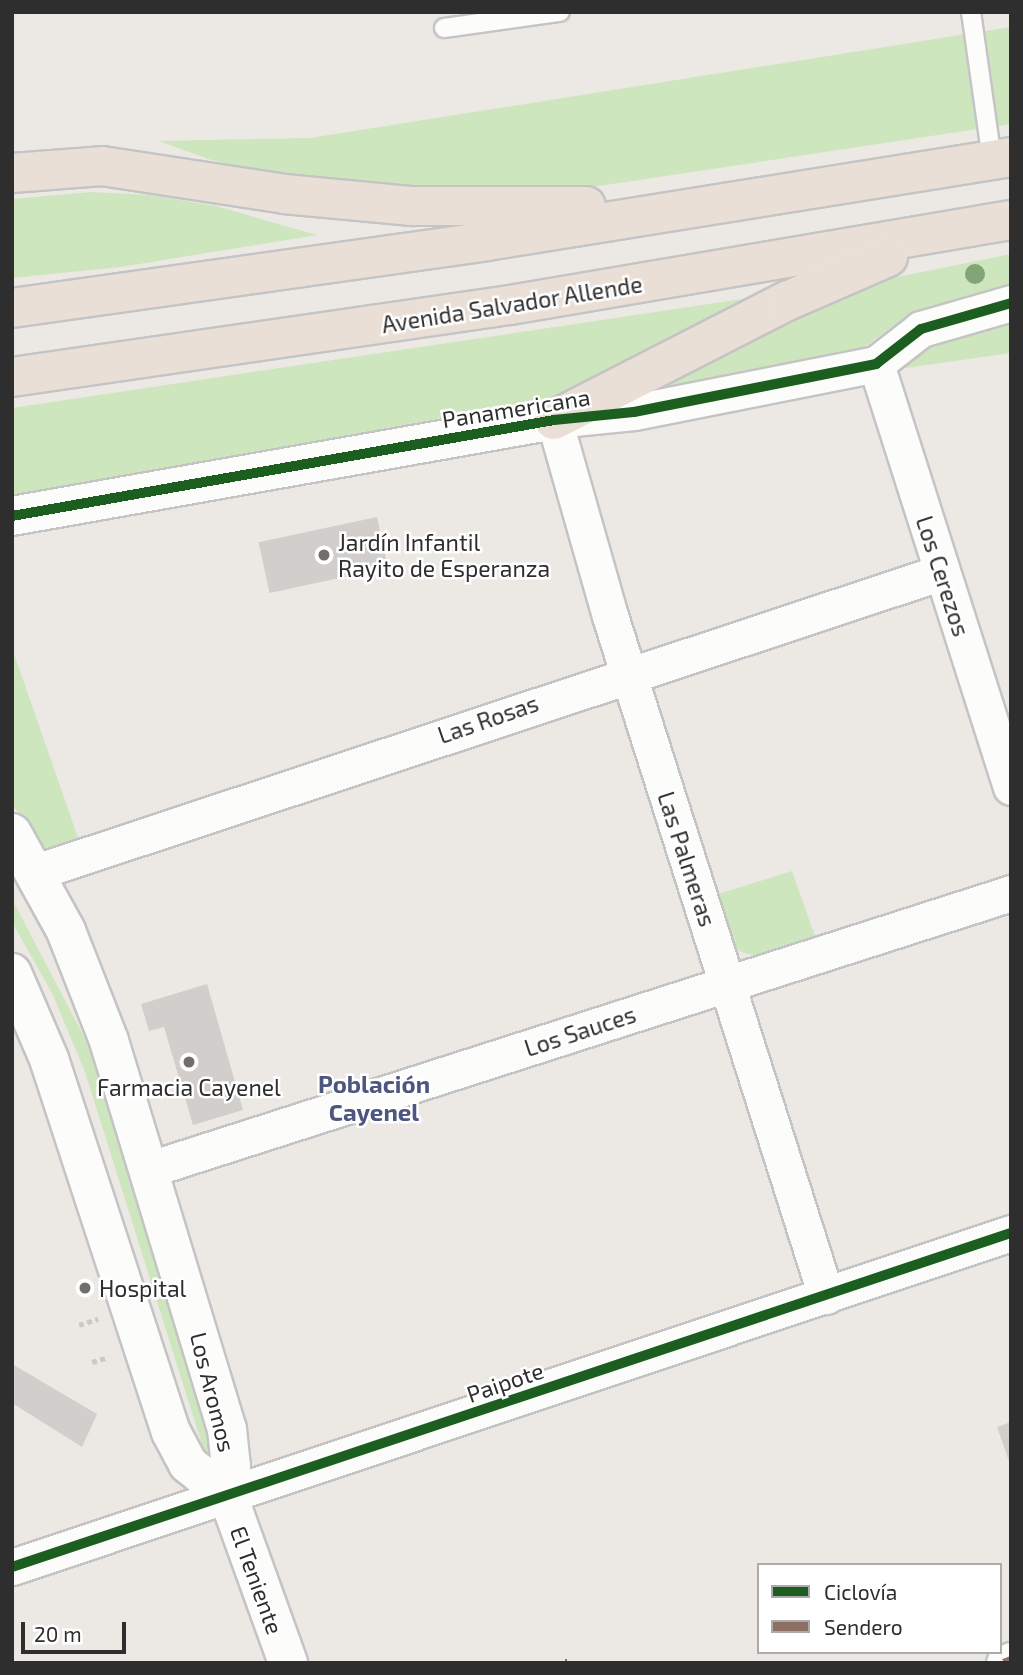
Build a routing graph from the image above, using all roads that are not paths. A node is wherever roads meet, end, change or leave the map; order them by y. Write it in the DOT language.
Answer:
graph roads {
  1 [pos="560,12"];
  2 [pos="971,12"];
  3 [pos="444,28"];
  4 [pos="1002,159"];
  5 [pos="12,173"];
  6 [pos="704,206"];
  7 [pos="1011,220"];
  8 [pos="969,227"];
  9 [pos="1011,303"];
  10 [pos="12,308"];
  11 [pos="876,364"];
  12 [pos="12,377"];
  13 [pos="554,420"];
  14 [pos="12,516"];
  15 [pos="942,572"];
  16 [pos="627,673"];
  17 [pos="1011,787"];
  18 [pos="12,834"];
  19 [pos="24,869"];
  20 [pos="1011,893"];
  21 [pos="12,973"];
  22 [pos="727,984"];
  23 [pos="150,1169"];
  24 [pos="1011,1233"];
  25 [pos="826,1296"];
  26 [pos="228,1496"];
  27 [pos="12,1567"];
  28 [pos="1011,1660"];
  29 [pos="288,1663"];
  30 [pos="1004,1663"];
  1 -- 3 [label="lane"];
  2 -- 4 [label="lane"];
  4 -- 6 [label="highway"];
  5 -- 6 [label="highway"];
  6 -- 10 [label="highway"];
  7 -- 8 [label="highway, Avenida Salvador Allende"];
  8 -- 12 [label="highway, Avenida Salvador Allende"];
  8 -- 13 [label="highway"];
  9 -- 11 [label="street, Panamericana"];
  11 -- 13 [label="street, Panamericana"];
  11 -- 15 [label="street, Los Cerezos"];
  13 -- 14 [label="main road, Panamericana"];
  13 -- 16 [label="street, Las Palmeras"];
  15 -- 16 [label="street, Las Rosas"];
  15 -- 17 [label="street, Los Cerezos"];
  16 -- 19 [label="street, Las Rosas"];
  16 -- 22 [label="street, Las Palmeras"];
  18 -- 19 [label="main road, Los Aromos"];
  19 -- 23 [label="main road, Los Aromos"];
  20 -- 22 [label="street, Los Sauces"];
  21 -- 26 [label="main road, Los Aromos"];
  22 -- 23 [label="street, Los Sauces"];
  22 -- 25 [label="street, Las Palmeras"];
  23 -- 26 [label="main road, Los Aromos"];
  24 -- 25 [label="street, Paipote"];
  25 -- 26 [label="street, Paipote"];
  26 -- 27 [label="street, Paipote"];
  26 -- 29 [label="main road, El Teniente"];
  28 -- 30 [label="street"];
}
